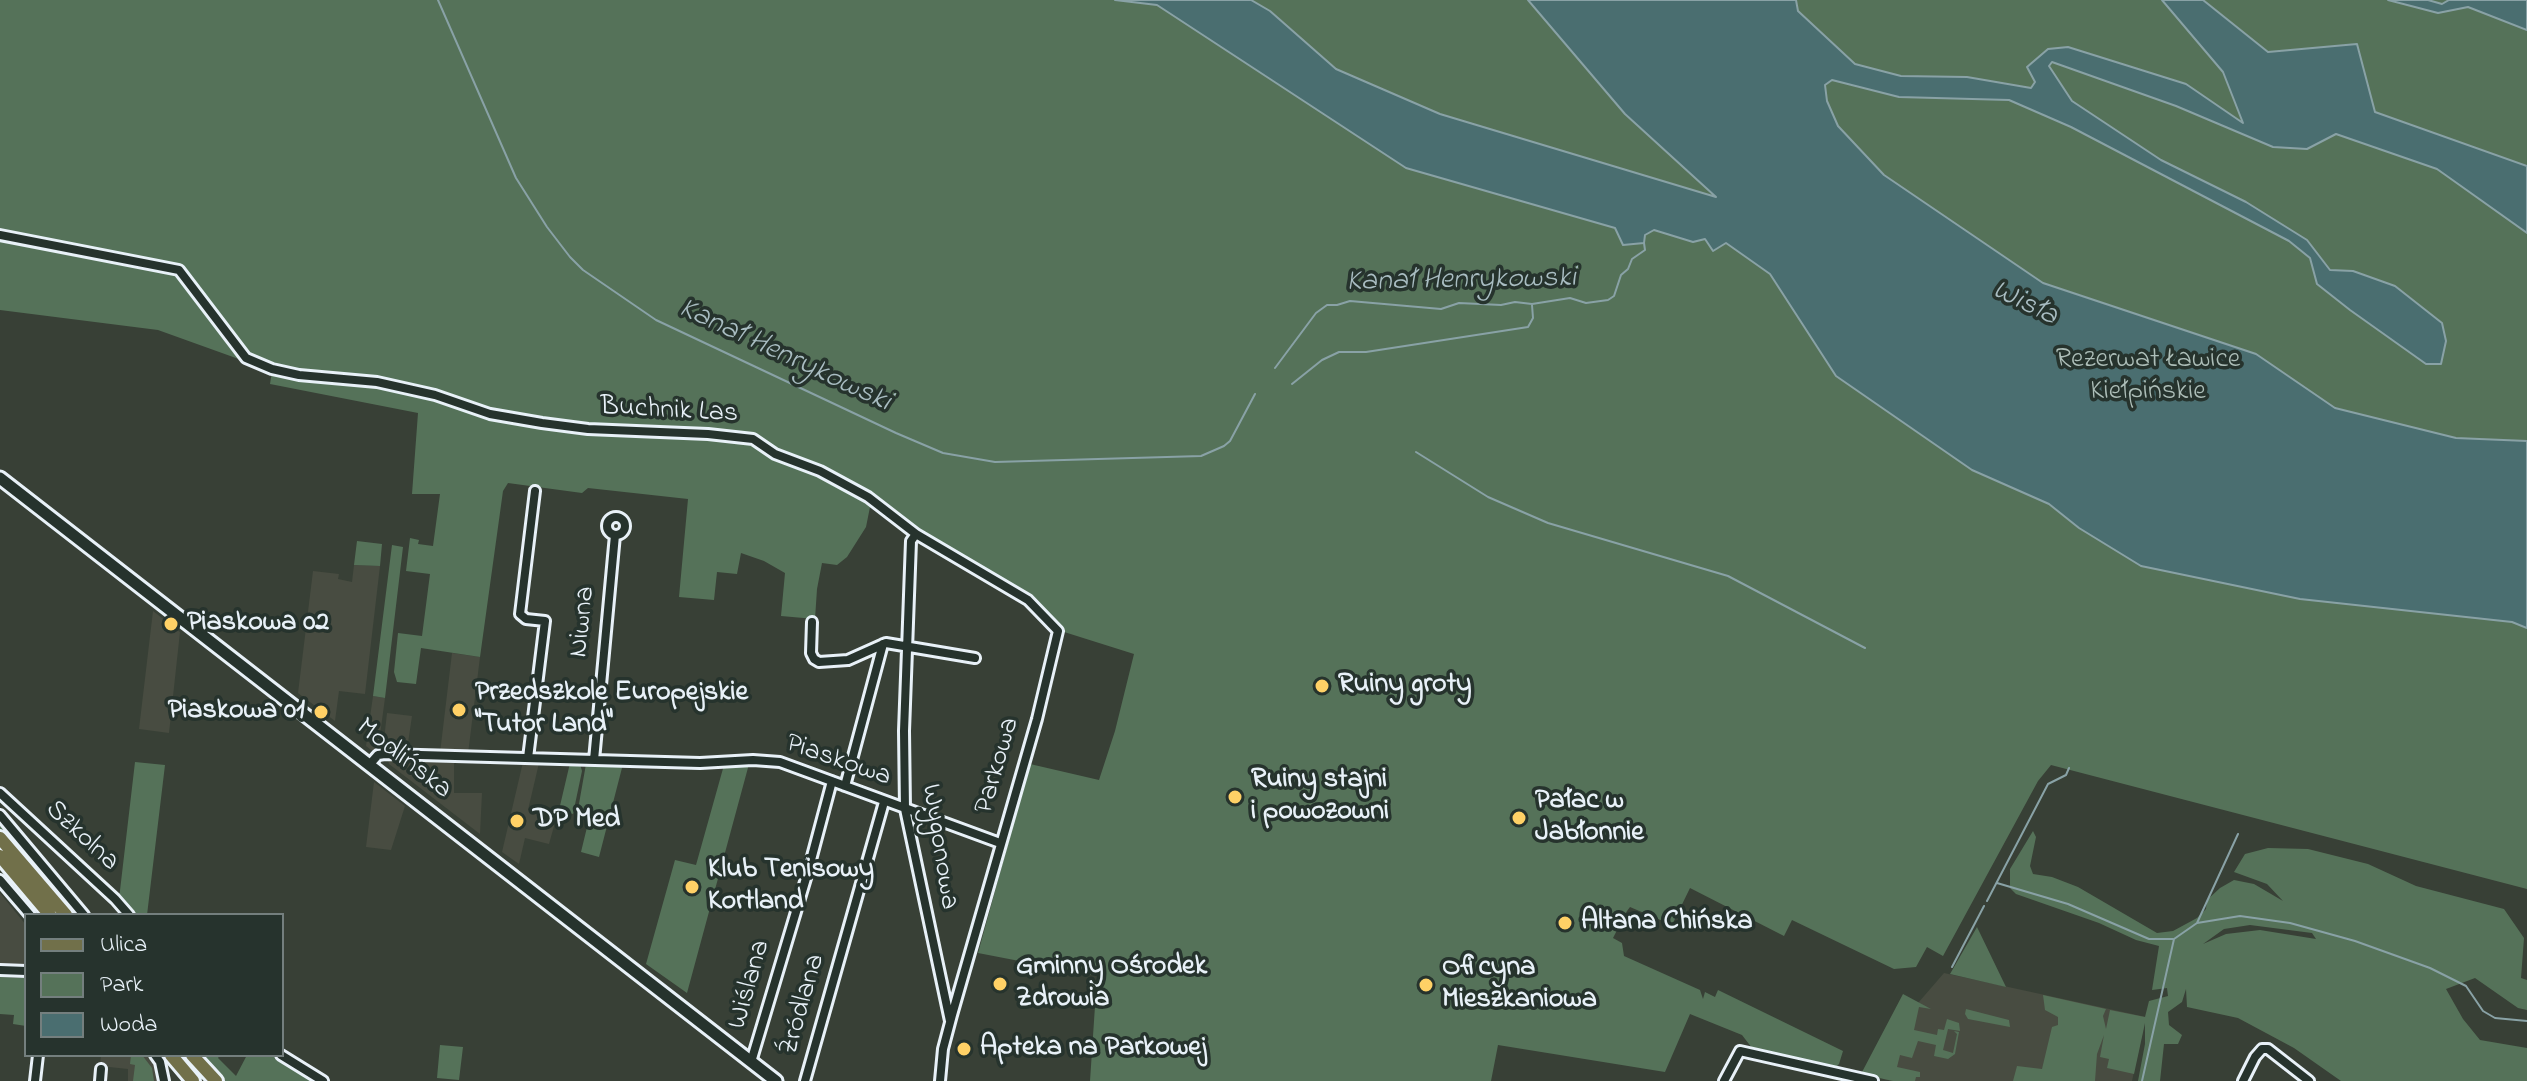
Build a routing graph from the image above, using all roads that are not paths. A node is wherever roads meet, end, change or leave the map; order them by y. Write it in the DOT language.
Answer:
graph roads {
  1 [pos="0,235"];
  2 [pos="0,478"];
  3 [pos="535,491"];
  4 [pos="916,534"];
  5 [pos="615,535"];
  6 [pos="812,622"];
  7 [pos="883,644"];
  8 [pos="908,646"];
  9 [pos="975,658"];
  10 [pos="528,758"];
  11 [pos="594,760"];
  12 [pos="370,764"];
  13 [pos="832,781"];
  14 [pos="845,786"];
  15 [pos="0,793"];
  16 [pos="884,802"];
  17 [pos="905,809"];
  18 [pos="0,815"];
  19 [pos="0,838"];
  20 [pos="1000,843"];
  21 [pos="0,856"];
  22 [pos="0,880"];
  23 [pos="28,913"];
  24 [pos="48,913"];
  25 [pos="64,913"];
  26 [pos="82,913"];
  27 [pos="127,913"];
  28 [pos="0,970"];
  29 [pos="24,971"];
  30 [pos="950,1022"];
  31 [pos="38,1057"];
  32 [pos="162,1057"];
  33 [pos="194,1057"];
  34 [pos="284,1057"];
  35 [pos="751,1062"];
  36 [pos="101,1069"];
  37 [pos="1840,1078"];
  38 [pos="35,1081"];
  39 [pos="100,1081"];
  40 [pos="164,1081"];
  41 [pos="193,1081"];
  42 [pos="216,1081"];
  43 [pos="323,1081"];
  44 [pos="776,1081"];
  45 [pos="805,1081"];
  46 [pos="940,1081"];
  47 [pos="1724,1081"];
  48 [pos="1873,1081"];
  49 [pos="2243,1081"];
  50 [pos="2309,1081"];
  1 -- 4 [label="street, Buchnik Las"];
  2 -- 12 [label="main road, Modlińska"];
  3 -- 10 [label="street"];
  4 -- 8 [label="street, Wygonowa"];
  4 -- 20 [label="street, Parkowa"];
  5 -- 11 [label="street, Niwna"];
  6 -- 7 [label="street"];
  7 -- 8 [label="street"];
  7 -- 14 [label="street"];
  8 -- 9 [label="street"];
  8 -- 17 [label="street, Wygonowa"];
  10 -- 11 [label="street, Piaskowa"];
  10 -- 12 [label="street, Piaskowa"];
  11 -- 13 [label="street, Piaskowa"];
  12 -- 35 [label="main road, Modlińska"];
  13 -- 14 [label="street, Piaskowa"];
  13 -- 35 [label="street, Wiślana"];
  14 -- 16 [label="street, Piaskowa"];
  15 -- 27 [label="street, Szkolna"];
  16 -- 17 [label="street, Piaskowa"];
  16 -- 45 [label="street, Źródlana"];
  17 -- 20 [label="street, Piaskowa"];
  17 -- 30 [label="street, Wygonowa"];
  18 -- 26 [label="street"];
  19 -- 25 [label="main road"];
  20 -- 30 [label="street, Parkowa"];
  21 -- 24 [label="main road"];
  22 -- 23 [label="street"];
  28 -- 29 [label="street"];
  30 -- 46 [label="street, Parkowa"];
  31 -- 38 [label="street"];
  32 -- 40 [label="street"];
  32 -- 41 [label="main road"];
  33 -- 42 [label="main road"];
  34 -- 43 [label="street"];
  35 -- 44 [label="main road, Modlińska"];
  36 -- 39 [label="street"];
  37 -- 47 [label="street"];
  37 -- 48 [label="street"];
  49 -- 50 [label="street"];
}
